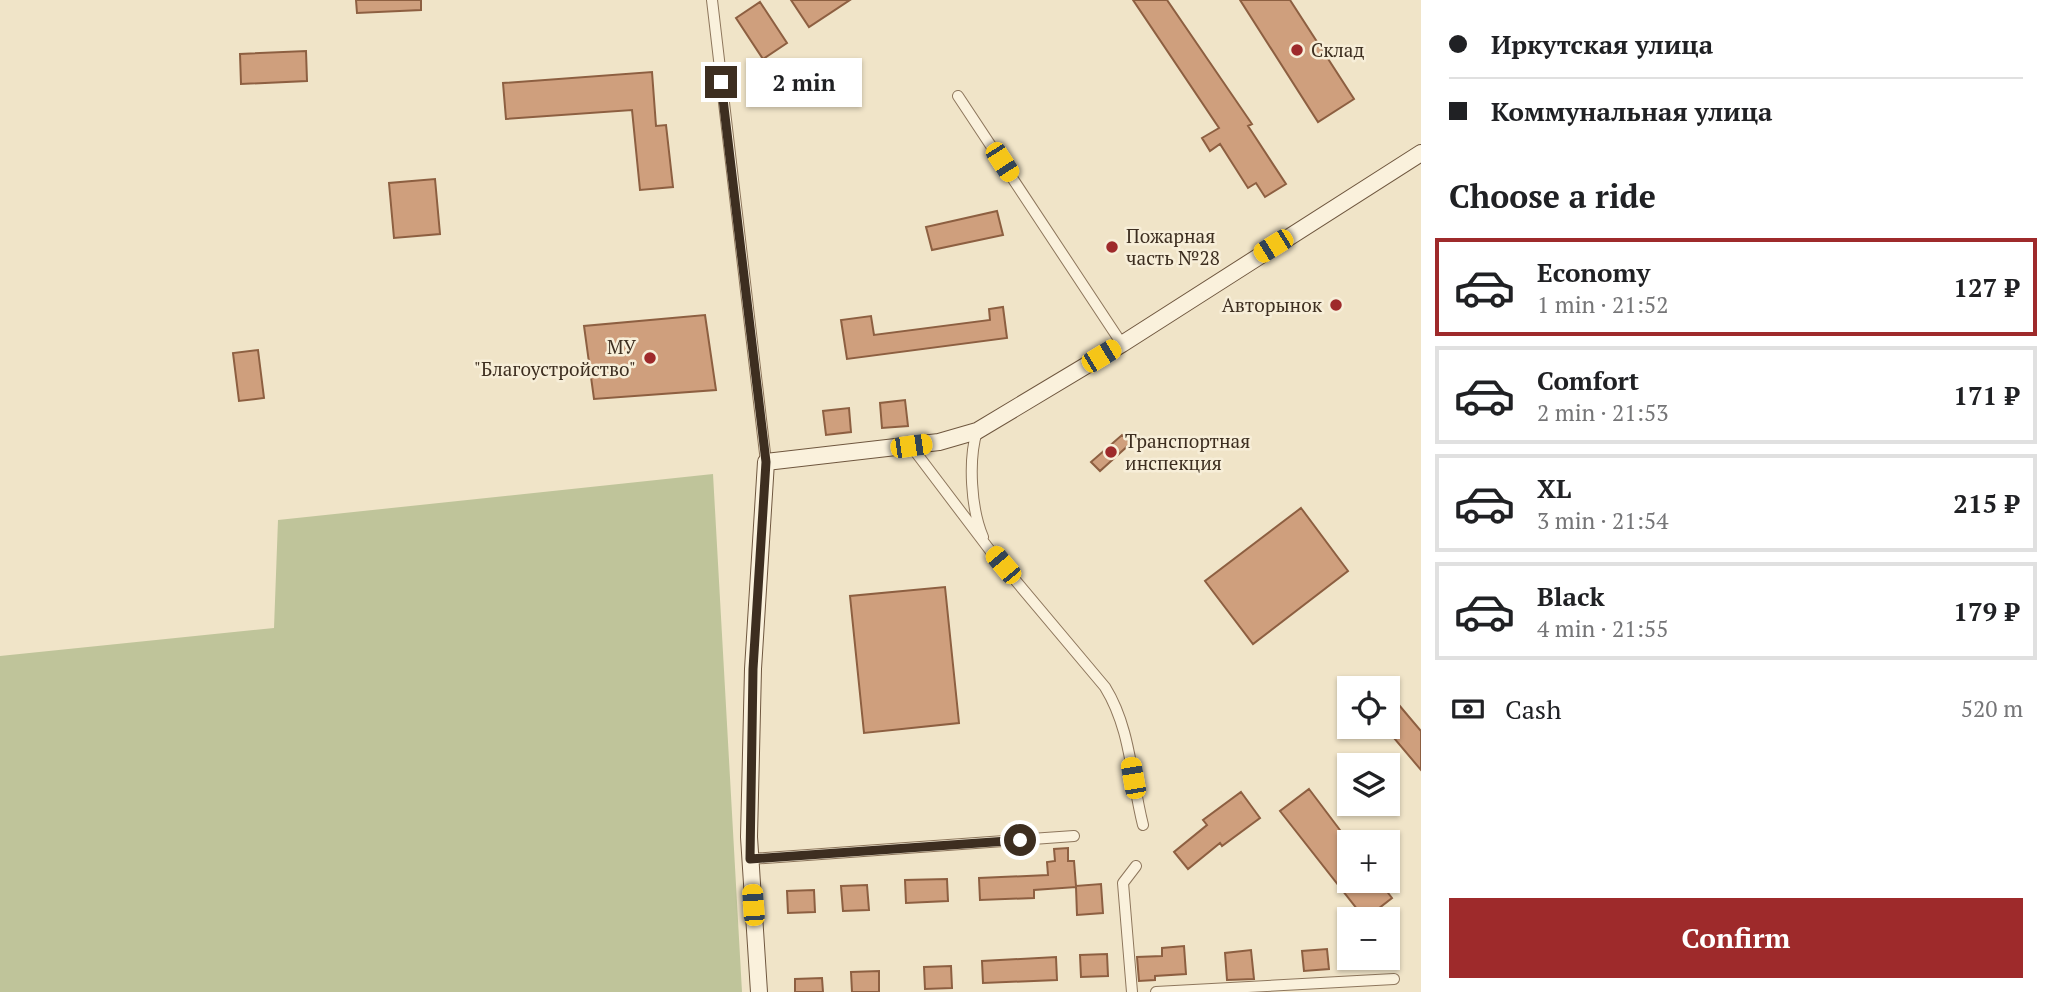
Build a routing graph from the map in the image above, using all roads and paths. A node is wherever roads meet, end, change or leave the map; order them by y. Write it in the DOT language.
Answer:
graph roads {
  1 [pos="712,0"];
  2 [pos="958,96"];
  3 [pos="1421,153"];
  4 [pos="1122,344"];
  5 [pos="977,430"];
  6 [pos="911,446"];
  7 [pos="766,462"];
  8 [pos="989,549"];
  9 [pos="1143,825"];
  10 [pos="1074,836"];
  11 [pos="750,859"];
  12 [pos="1136,866"];
  13 [pos="1394,979"];
  14 [pos="1175,991"];
  15 [pos="759,992"];
  16 [pos="1132,992"];
  17 [pos="1156,992"];
  1 -- 7 [label="street"];
  2 -- 4 [label="street"];
  3 -- 4 [label="street"];
  4 -- 5 [label="street"];
  5 -- 6 [label="street"];
  5 -- 8 [label="street"];
  6 -- 7 [label="street"];
  6 -- 8 [label="street"];
  7 -- 11 [label="street"];
  8 -- 9 [label="street"];
  10 -- 11 [label="street"];
  11 -- 15 [label="street"];
  12 -- 16 [label="street"];
  13 -- 14 [label="street"];
  14 -- 17 [label="street"];
}
